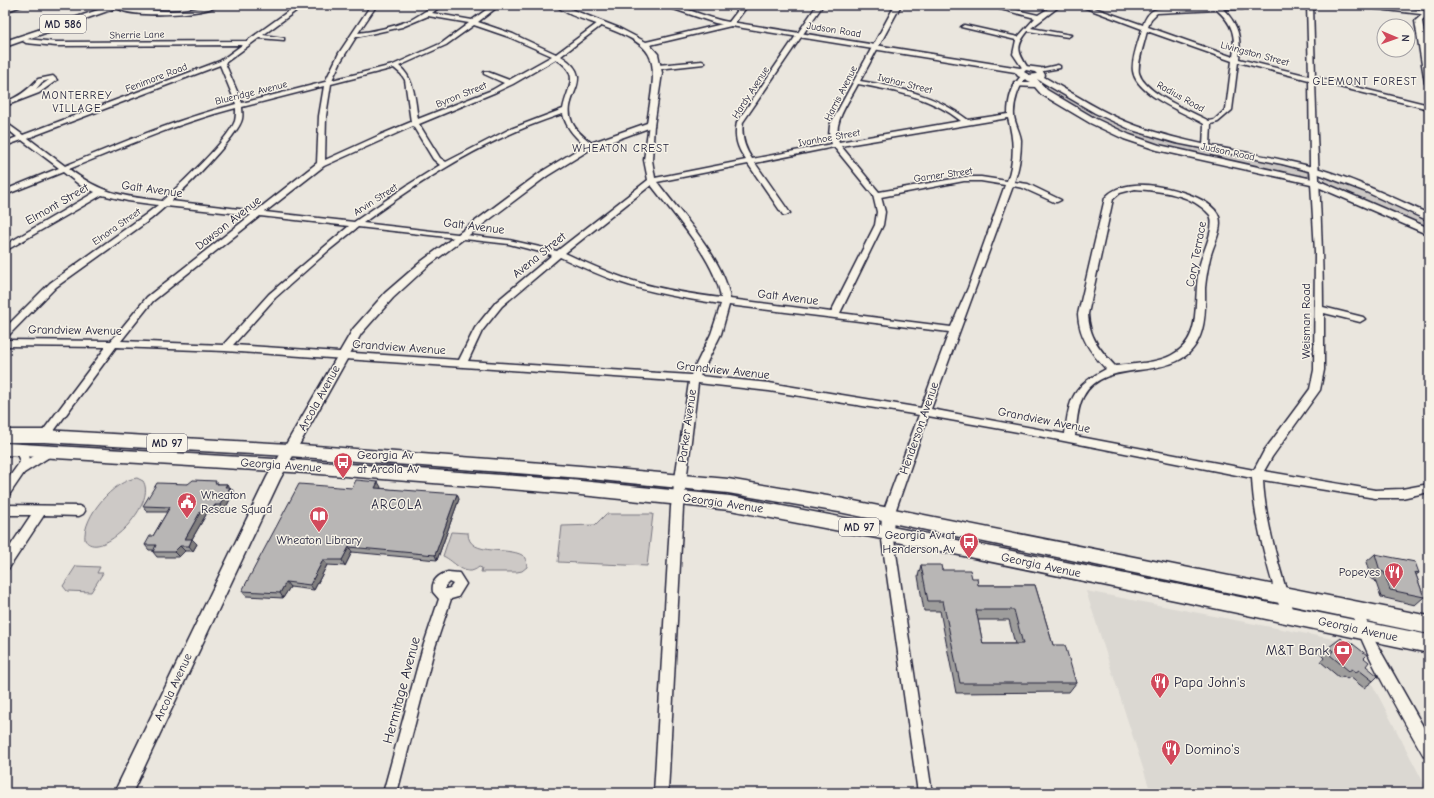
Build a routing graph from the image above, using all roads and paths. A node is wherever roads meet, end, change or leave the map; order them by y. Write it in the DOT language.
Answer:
graph roads {
  1 [pos="21,5"];
  2 [pos="105,5"];
  3 [pos="216,5"];
  4 [pos="300,5"];
  5 [pos="374,5"];
  6 [pos="439,5"];
  7 [pos="497,5"];
  8 [pos="559,5"];
  9 [pos="665,5"];
  10 [pos="745,5"];
  11 [pos="820,5"];
  12 [pos="898,5"];
  13 [pos="988,5"];
  14 [pos="1058,5"];
  15 [pos="1081,5"];
  16 [pos="1310,5"];
  17 [pos="1361,5"];
  18 [pos="1216,6"];
  19 [pos="121,7"];
  20 [pos="1243,7"];
  21 [pos="5,10"];
  22 [pos="1428,12"];
  23 [pos="427,14"];
  24 [pos="1038,17"];
  25 [pos="474,22"];
  26 [pos="600,24"];
  27 [pos="731,24"];
  28 [pos="964,27"];
  29 [pos="1145,28"];
  30 [pos="1027,29"];
  31 [pos="356,35"];
  32 [pos="800,35"];
  33 [pos="1068,35"];
  34 [pos="257,36"];
  35 [pos="5,39"];
  36 [pos="282,39"];
  37 [pos="1020,39"];
  38 [pos="26,41"];
  39 [pos="249,43"];
  40 [pos="5,44"];
  41 [pos="646,44"];
  42 [pos="876,47"];
  43 [pos="557,56"];
  44 [pos="1019,60"];
  45 [pos="1236,60"];
  46 [pos="222,62"];
  47 [pos="702,63"];
  48 [pos="395,66"];
  49 [pos="658,67"];
  50 [pos="1001,67"];
  51 [pos="1058,67"];
  52 [pos="486,73"];
  53 [pos="1030,75"];
  54 [pos="1312,78"];
  55 [pos="511,82"];
  56 [pos="857,82"];
  57 [pos="328,83"];
  58 [pos="1429,83"];
  59 [pos="1017,84"];
  60 [pos="21,98"];
  61 [pos="5,104"];
  62 [pos="240,105"];
  63 [pos="1429,107"];
  64 [pos="565,111"];
  65 [pos="1011,116"];
  66 [pos="966,122"];
  67 [pos="415,123"];
  68 [pos="1208,123"];
  69 [pos="5,124"];
  70 [pos="651,124"];
  71 [pos="22,138"];
  72 [pos="5,144"];
  73 [pos="836,145"];
  74 [pos="590,146"];
  75 [pos="1206,146"];
  76 [pos="749,162"];
  77 [pos="321,164"];
  78 [pos="445,165"];
  79 [pos="64,169"];
  80 [pos="1314,170"];
  81 [pos="652,181"];
  82 [pos="1314,182"];
  83 [pos="1010,183"];
  84 [pos="101,192"];
  85 [pos="5,193"];
  86 [pos="877,195"];
  87 [pos="1057,200"];
  88 [pos="165,204"];
  89 [pos="786,213"];
  90 [pos="258,214"];
  91 [pos="1429,218"];
  92 [pos="355,224"];
  93 [pos="1429,232"];
  94 [pos="460,236"];
  95 [pos="5,248"];
  96 [pos="559,254"];
  97 [pos="726,301"];
  98 [pos="1319,308"];
  99 [pos="834,315"];
  100 [pos="1360,319"];
  101 [pos="954,330"];
  102 [pos="5,334"];
  103 [pos="5,343"];
  104 [pos="113,344"];
  105 [pos="225,348"];
  106 [pos="343,356"];
  107 [pos="462,364"];
  108 [pos="1113,370"];
  109 [pos="694,379"];
  110 [pos="924,412"];
  111 [pos="44,436"];
  112 [pos="1070,438"];
  113 [pos="10,446"];
  114 [pos="289,450"];
  115 [pos="50,451"];
  116 [pos="280,465"];
  117 [pos="22,469"];
  118 [pos="1257,474"];
  119 [pos="1429,488"];
  120 [pos="679,489"];
  121 [pos="5,492"];
  122 [pos="5,510"];
  123 [pos="41,510"];
  124 [pos="79,511"];
  125 [pos="888,515"];
  126 [pos="887,533"];
  127 [pos="5,564"];
  128 [pos="446,596"];
  129 [pos="1282,596"];
  130 [pos="1358,611"];
  131 [pos="1288,615"];
  132 [pos="1429,625"];
  133 [pos="1363,630"];
  134 [pos="1429,644"];
  135 [pos="1429,751"];
  136 [pos="123,793"];
  137 [pos="390,793"];
  138 [pos="661,793"];
  139 [pos="925,793"];
  1 -- 21 [label="street"];
  2 -- 35 [label="main road, MD 586"];
  3 -- 19 [label="street"];
  4 -- 34 [label="street, Fenimore Road"];
  5 -- 31 [label="street"];
  6 -- 23 [label="street"];
  7 -- 25 [label="street, Blueridge Avenue"];
  8 -- 26 [label="street, Parker Avenue"];
  9 -- 27 [label="street"];
  10 -- 27 [label="street"];
  11 -- 32 [label="street, Hardy Avenue"];
  12 -- 42 [label="street, Harris Avenue"];
  13 -- 24 [label="street"];
  14 -- 24 [label="street"];
  15 -- 29 [label="street, Livingston Street"];
  16 -- 54 [label="street, Weisman Road"];
  17 -- 22 [label="street"];
  18 -- 20 [label="street"];
  18 -- 29 [label="street, Radius Road"];
  18 -- 45 [label="street"];
  19 -- 40 [label="main road, MD 586"];
  22 -- 58 [label="street"];
  23 -- 25 [label="street"];
  23 -- 31 [label="street"];
  24 -- 30 [label="street"];
  25 -- 43 [label="street"];
  25 -- 48 [label="street, Blueridge Avenue"];
  26 -- 41 [label="street, Parker Avenue"];
  26 -- 43 [label="street, Byron Street"];
  27 -- 32 [label="street, Judson Road"];
  27 -- 41 [label="street, Judson Road"];
  28 -- 37 [label="street"];
  29 -- 45 [label="street, Livingston Street"];
  29 -- 68 [label="street, Radius Road"];
  30 -- 33 [label="street"];
  30 -- 37 [label="street"];
  31 -- 57 [label="street"];
  32 -- 42 [label="street, Judson Road"];
  32 -- 76 [label="street, Hardy Avenue"];
  34 -- 36 [label="street"];
  34 -- 39 [label="street, Fenimore Road"];
  37 -- 44 [label="street"];
  38 -- 39 [label="street, Sherrie Lane"];
  38 -- 40 [label="main road"];
  39 -- 46 [label="street, Fenimore Road"];
  41 -- 49 [label="street, Parker Avenue"];
  42 -- 50 [label="street, Judson Road"];
  42 -- 56 [label="street, Harris Avenue"];
  43 -- 55 [label="street, Byron Street"];
  43 -- 64 [label="street"];
  44 -- 50 [label="street"];
  44 -- 53 [label="street"];
  45 -- 54 [label="street, Livingston Street"];
  45 -- 68 [label="street"];
  46 -- 62 [label="street"];
  46 -- 71 [label="street, Fenimore Road"];
  47 -- 49 [label="street"];
  48 -- 57 [label="street, Blueridge Avenue"];
  48 -- 67 [label="street"];
  49 -- 70 [label="street, Parker Avenue"];
  50 -- 53 [label="street, Judson Road"];
  51 -- 53 [label="street"];
  52 -- 55 [label="street"];
  53 -- 59 [label="street, Henderson Avenue"];
  53 -- 59 [label="street"];
  53 -- 75 [label="street, Judson Road"];
  53 -- 82 [label="street, Judson Road"];
  54 -- 63 [label="street, Livingston Street"];
  54 -- 80 [label="street, Weisman Road"];
  55 -- 67 [label="street, Byron Street"];
  56 -- 66 [label="street, Ivahar Street"];
  56 -- 73 [label="street, Harris Avenue"];
  57 -- 62 [label="street, Blueridge Avenue"];
  57 -- 77 [label="street"];
  59 -- 65 [label="street, Henderson Avenue"];
  60 -- 61 [label="street"];
  62 -- 79 [label="street, Blueridge Avenue"];
  62 -- 88 [label="street, Elnora Street"];
  64 -- 74 [label="street"];
  64 -- 78 [label="street, Arvin Street"];
  65 -- 66 [label="street, Ivanhoe Street"];
  65 -- 83 [label="street, Henderson Avenue"];
  66 -- 73 [label="street, Ivanhoe Street"];
  67 -- 77 [label="street, Byron Street"];
  67 -- 78 [label="street"];
  68 -- 75 [label="street"];
  69 -- 71 [label="street, Galt Avenue"];
  70 -- 74 [label="street, Arcola Avenue"];
  70 -- 81 [label="street, Parker Avenue"];
  71 -- 72 [label="street, Fenimore Road"];
  71 -- 79 [label="street, Galt Avenue"];
  73 -- 76 [label="street, Ivanhoe Street"];
  73 -- 86 [label="street"];
  74 -- 94 [label="street, Arcola Avenue"];
  75 -- 80 [label="street, Judson Road"];
  76 -- 81 [label="street, Ivanhoe Street"];
  76 -- 89 [label="street, Hardy Avenue"];
  77 -- 90 [label="street, Dawson Avenue"];
  78 -- 92 [label="street, Arvin Street"];
  79 -- 84 [label="street, Galt Avenue"];
  79 -- 85 [label="street, Blueridge Avenue"];
  80 -- 82 [label="street, Weisman Road"];
  80 -- 91 [label="street, Judson Road"];
  81 -- 96 [label="street, Avena Street"];
  81 -- 97 [label="street, Parker Avenue"];
  82 -- 93 [label="street, Judson Road"];
  82 -- 98 [label="street, Weisman Road"];
  83 -- 86 [label="street, Garner Street"];
  83 -- 87 [label="street, Garner Street"];
  83 -- 101 [label="street, Henderson Avenue"];
  84 -- 88 [label="street, Galt Avenue"];
  84 -- 95 [label="street, Elmont Street"];
  86 -- 99 [label="street"];
  88 -- 90 [label="street, Galt Avenue"];
  88 -- 102 [label="street, Elnora Street"];
  90 -- 92 [label="street, Galt Avenue"];
  90 -- 104 [label="street, Dawson Avenue"];
  92 -- 94 [label="street, Galt Avenue"];
  92 -- 105 [label="street, Arvin Street"];
  94 -- 96 [label="street, Galt Avenue"];
  94 -- 106 [label="street, Arcola Avenue"];
  96 -- 97 [label="street, Galt Avenue"];
  96 -- 107 [label="street, Avena Street"];
  97 -- 99 [label="street, Galt Avenue"];
  97 -- 109 [label="street, Parker Avenue"];
  98 -- 100 [label="street"];
  98 -- 118 [label="street, Weisman Road"];
  99 -- 101 [label="street, Galt Avenue"];
  101 -- 110 [label="street, Henderson Avenue"];
  103 -- 104 [label="street, Grandview Avenue"];
  104 -- 105 [label="street, Grandview Avenue"];
  104 -- 111 [label="street, Dawson Avenue"];
  105 -- 106 [label="street, Grandview Avenue"];
  106 -- 107 [label="street, Grandview Avenue"];
  106 -- 114 [label="street, Arcola Avenue"];
  107 -- 109 [label="street, Grandview Avenue"];
  108 -- 108 [label="street, Cory Terrace"];
  108 -- 112 [label="street, Cory Terrace"];
  109 -- 110 [label="street, Grandview Avenue"];
  109 -- 120 [label="street, Parker Avenue"];
  110 -- 112 [label="street, Grandview Avenue"];
  110 -- 125 [label="street, Henderson Avenue"];
  111 -- 113 [label="main road"];
  111 -- 114 [label="main road, Georgia Avenue / MD 97"];
  111 -- 115 [label="main road"];
  112 -- 118 [label="street, Grandview Avenue"];
  113 -- 115 [label="main road, Georgia Avenue / MD 97"];
  113 -- 117 [label="street"];
  114 -- 116 [label="street, Arcola Avenue"];
  114 -- 120 [label="main road, Georgia Avenue / MD 97"];
  115 -- 116 [label="main road, Georgia Avenue / MD 97"];
  115 -- 117 [label="street"];
  116 -- 120 [label="main road, Georgia Avenue / MD 97"];
  116 -- 136 [label="street, Arcola Avenue"];
  117 -- 121 [label="street"];
  118 -- 119 [label="street, Grandview Avenue"];
  118 -- 129 [label="street"];
  120 -- 125 [label="main road, Georgia Avenue / MD 97"];
  120 -- 126 [label="main road, Georgia Avenue / MD 97"];
  120 -- 138 [label="street, Parker Avenue"];
  122 -- 123 [label="street"];
  123 -- 124 [label="street"];
  123 -- 127 [label="street"];
  125 -- 126 [label="street, Henderson Avenue"];
  125 -- 129 [label="main road, Georgia Avenue / MD 97"];
  126 -- 131 [label="main road, Georgia Avenue / MD 97"];
  126 -- 139 [label="street, Henderson Avenue"];
  128 -- 137 [label="street, Hermitage Avenue"];
  129 -- 130 [label="main road, Georgia Avenue / MD 97"];
  129 -- 131 [label="street"];
  130 -- 132 [label="main road, Georgia Avenue / MD 97"];
  130 -- 133 [label="street"];
  131 -- 133 [label="main road, Georgia Avenue / MD 97"];
  133 -- 134 [label="main road, Georgia Avenue / MD 97"];
  133 -- 135 [label="street"];
}
